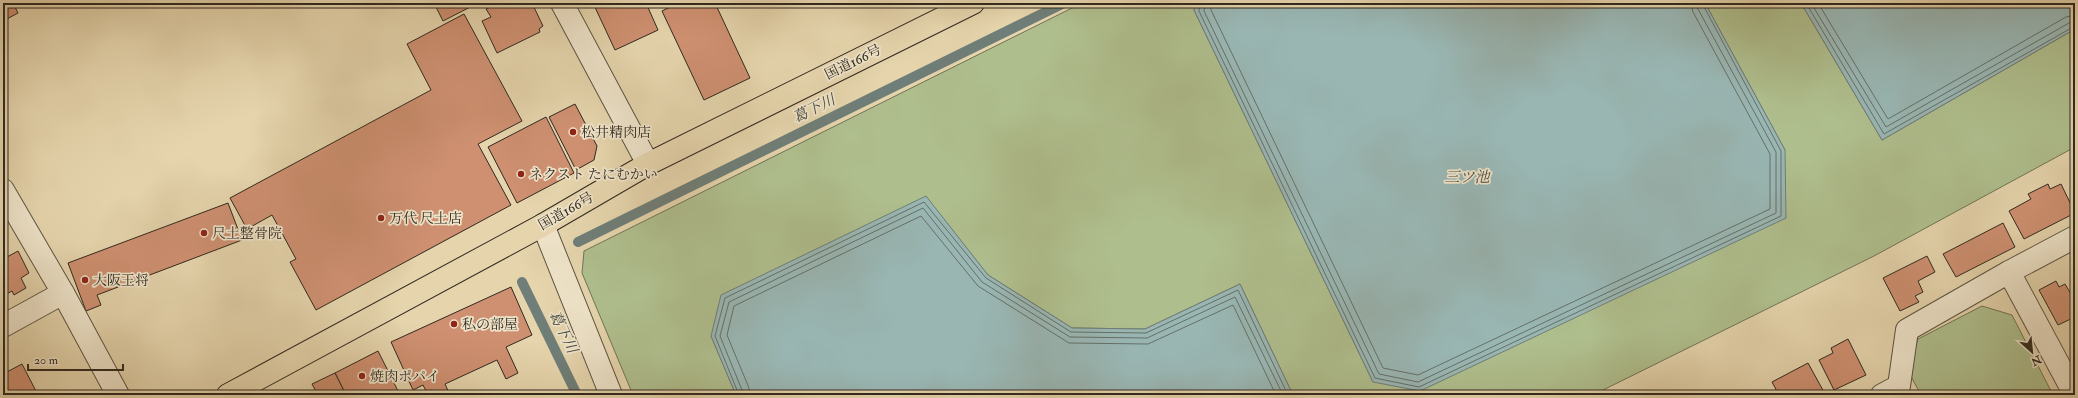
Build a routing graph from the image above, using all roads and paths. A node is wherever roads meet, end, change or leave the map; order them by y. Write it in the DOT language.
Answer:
graph roads {
  1 [pos="562,3"];
  2 [pos="973,3"];
  3 [pos="648,164"];
  4 [pos="3,190"];
  5 [pos="543,225"];
  6 [pos="2075,237"];
  7 [pos="2009,272"];
  8 [pos="63,293"];
  9 [pos="3,326"];
  10 [pos="1895,392"];
  11 [pos="118,395"];
  12 [pos="228,395"];
  13 [pos="611,395"];
  14 [pos="2075,395"];
  1 -- 3 [label="street"];
  2 -- 3 [label="highway, 国道166号"];
  3 -- 5 [label="highway, 国道166号"];
  4 -- 8 [label="street"];
  5 -- 12 [label="highway, 国道166号"];
  5 -- 13 [label="street"];
  6 -- 7 [label="street"];
  7 -- 10 [label="street"];
  7 -- 14 [label="street"];
  8 -- 9 [label="street"];
  8 -- 11 [label="street"];
}
